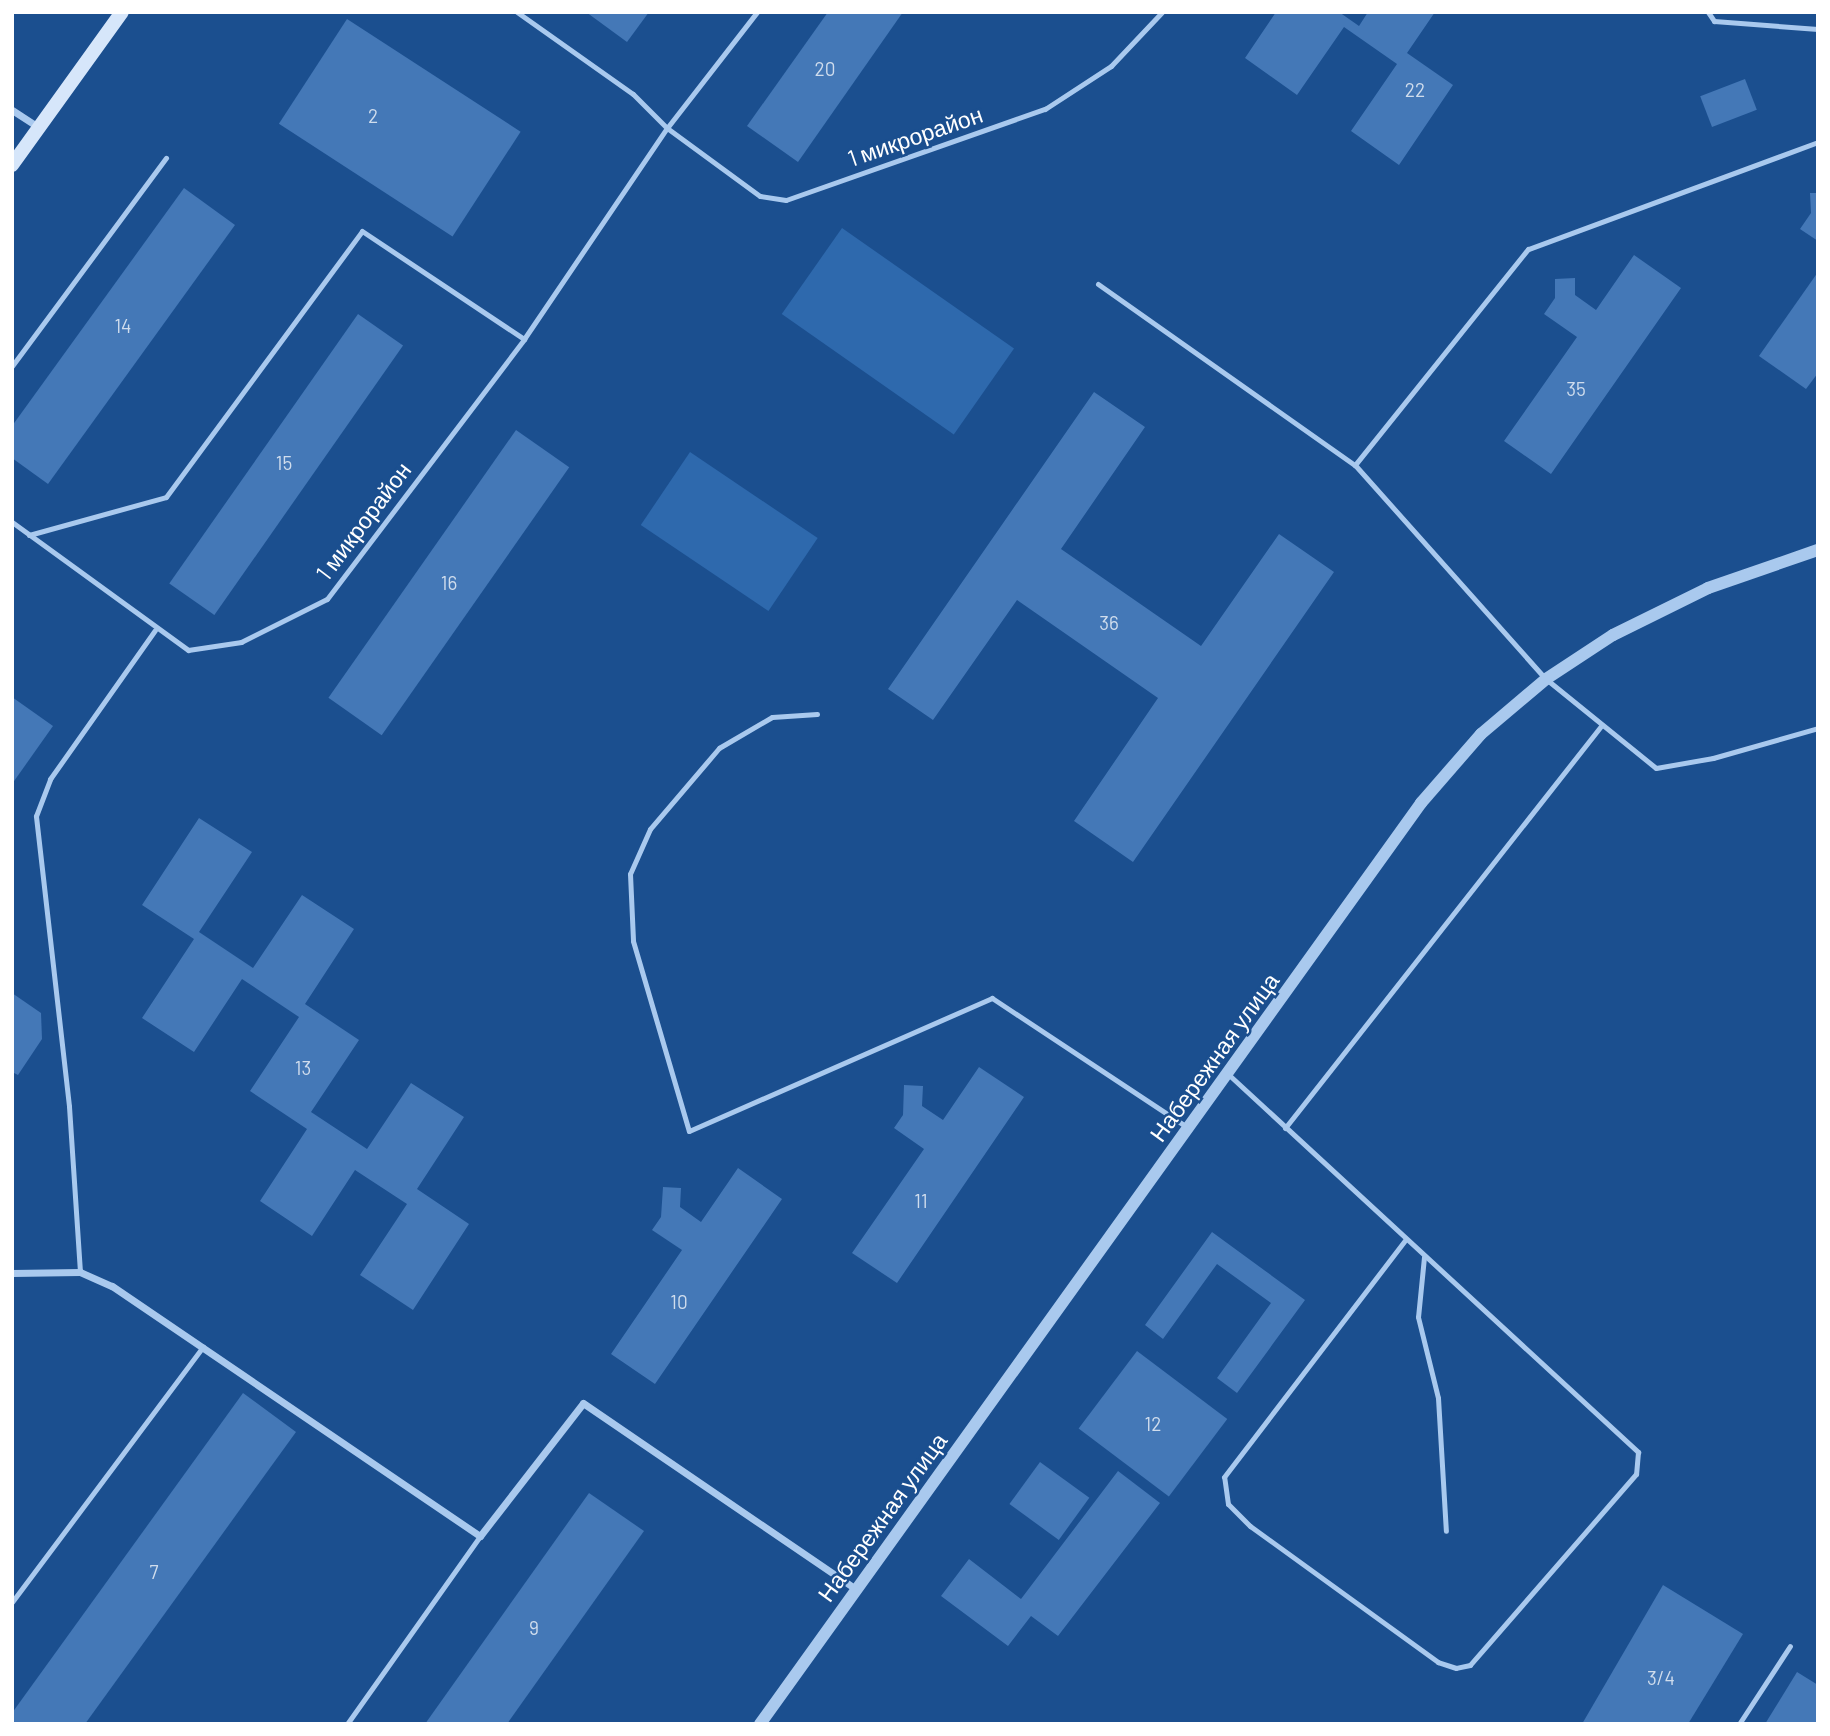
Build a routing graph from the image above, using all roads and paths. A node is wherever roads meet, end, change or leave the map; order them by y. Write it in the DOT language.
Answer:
graph roads {
  1 [pos="122,12"];
  2 [pos="517,12"];
  3 [pos="757,12"];
  4 [pos="1162,12"];
  5 [pos="1708,12"];
  6 [pos="1818,29"];
  7 [pos="12,110"];
  8 [pos="39,128"];
  9 [pos="667,128"];
  10 [pos="1818,142"];
  11 [pos="166,158"];
  12 [pos="12,165"];
  13 [pos="1098,284"];
  14 [pos="524,340"];
  15 [pos="12,366"];
  16 [pos="1355,465"];
  17 [pos="12,523"];
  18 [pos="29,535"];
  19 [pos="1818,550"];
  20 [pos="155,630"];
  21 [pos="1546,679"];
  22 [pos="817,714"];
  23 [pos="1601,726"];
  24 [pos="1818,728"];
  25 [pos="1228,1074"];
  26 [pos="1285,1128"];
  27 [pos="1189,1129"];
  28 [pos="1405,1240"];
  29 [pos="1424,1257"];
  30 [pos="80,1272"];
  31 [pos="12,1273"];
  32 [pos="203,1348"];
  33 [pos="1446,1531"];
  34 [pos="480,1536"];
  35 [pos="856,1589"];
  36 [pos="12,1602"];
  37 [pos="1790,1646"];
  38 [pos="348,1724"];
  39 [pos="760,1724"];
  40 [pos="1740,1724"];
  1 -- 8 [label="main road"];
  2 -- 9 [label="lane, 1 микрорайон"];
  3 -- 9 [label="lane, 1 микрорайон"];
  4 -- 9 [label="lane, 1 микрорайон"];
  5 -- 6 [label="lane"];
  7 -- 8 [label="street"];
  8 -- 12 [label="main road"];
  9 -- 14 [label="lane, 1 микрорайон"];
  10 -- 16 [label="lane"];
  11 -- 15 [label="lane"];
  13 -- 16 [label="lane"];
  14 -- 18 [label="lane"];
  14 -- 20 [label="lane, 1 микрорайон"];
  16 -- 21 [label="lane"];
  17 -- 18 [label="lane, 1 микрорайон"];
  18 -- 20 [label="lane, 1 микрорайон"];
  19 -- 21 [label="street, Набережная улица"];
  20 -- 30 [label="lane"];
  21 -- 23 [label="lane"];
  21 -- 25 [label="street, Набережная улица"];
  22 -- 27 [label="lane"];
  23 -- 24 [label="lane"];
  23 -- 26 [label="lane"];
  25 -- 26 [label="lane"];
  25 -- 27 [label="street, Набережная улица"];
  26 -- 28 [label="lane"];
  27 -- 35 [label="street, Набережная улица"];
  28 -- 29 [label="lane"];
  28 -- 29 [label="lane"];
  29 -- 33 [label="lane"];
  30 -- 31 [label="street"];
  30 -- 32 [label="street"];
  32 -- 34 [label="street"];
  32 -- 36 [label="lane"];
  34 -- 35 [label="street"];
  34 -- 38 [label="lane"];
  35 -- 39 [label="street, Набережная улица"];
  37 -- 40 [label="lane"];
}
